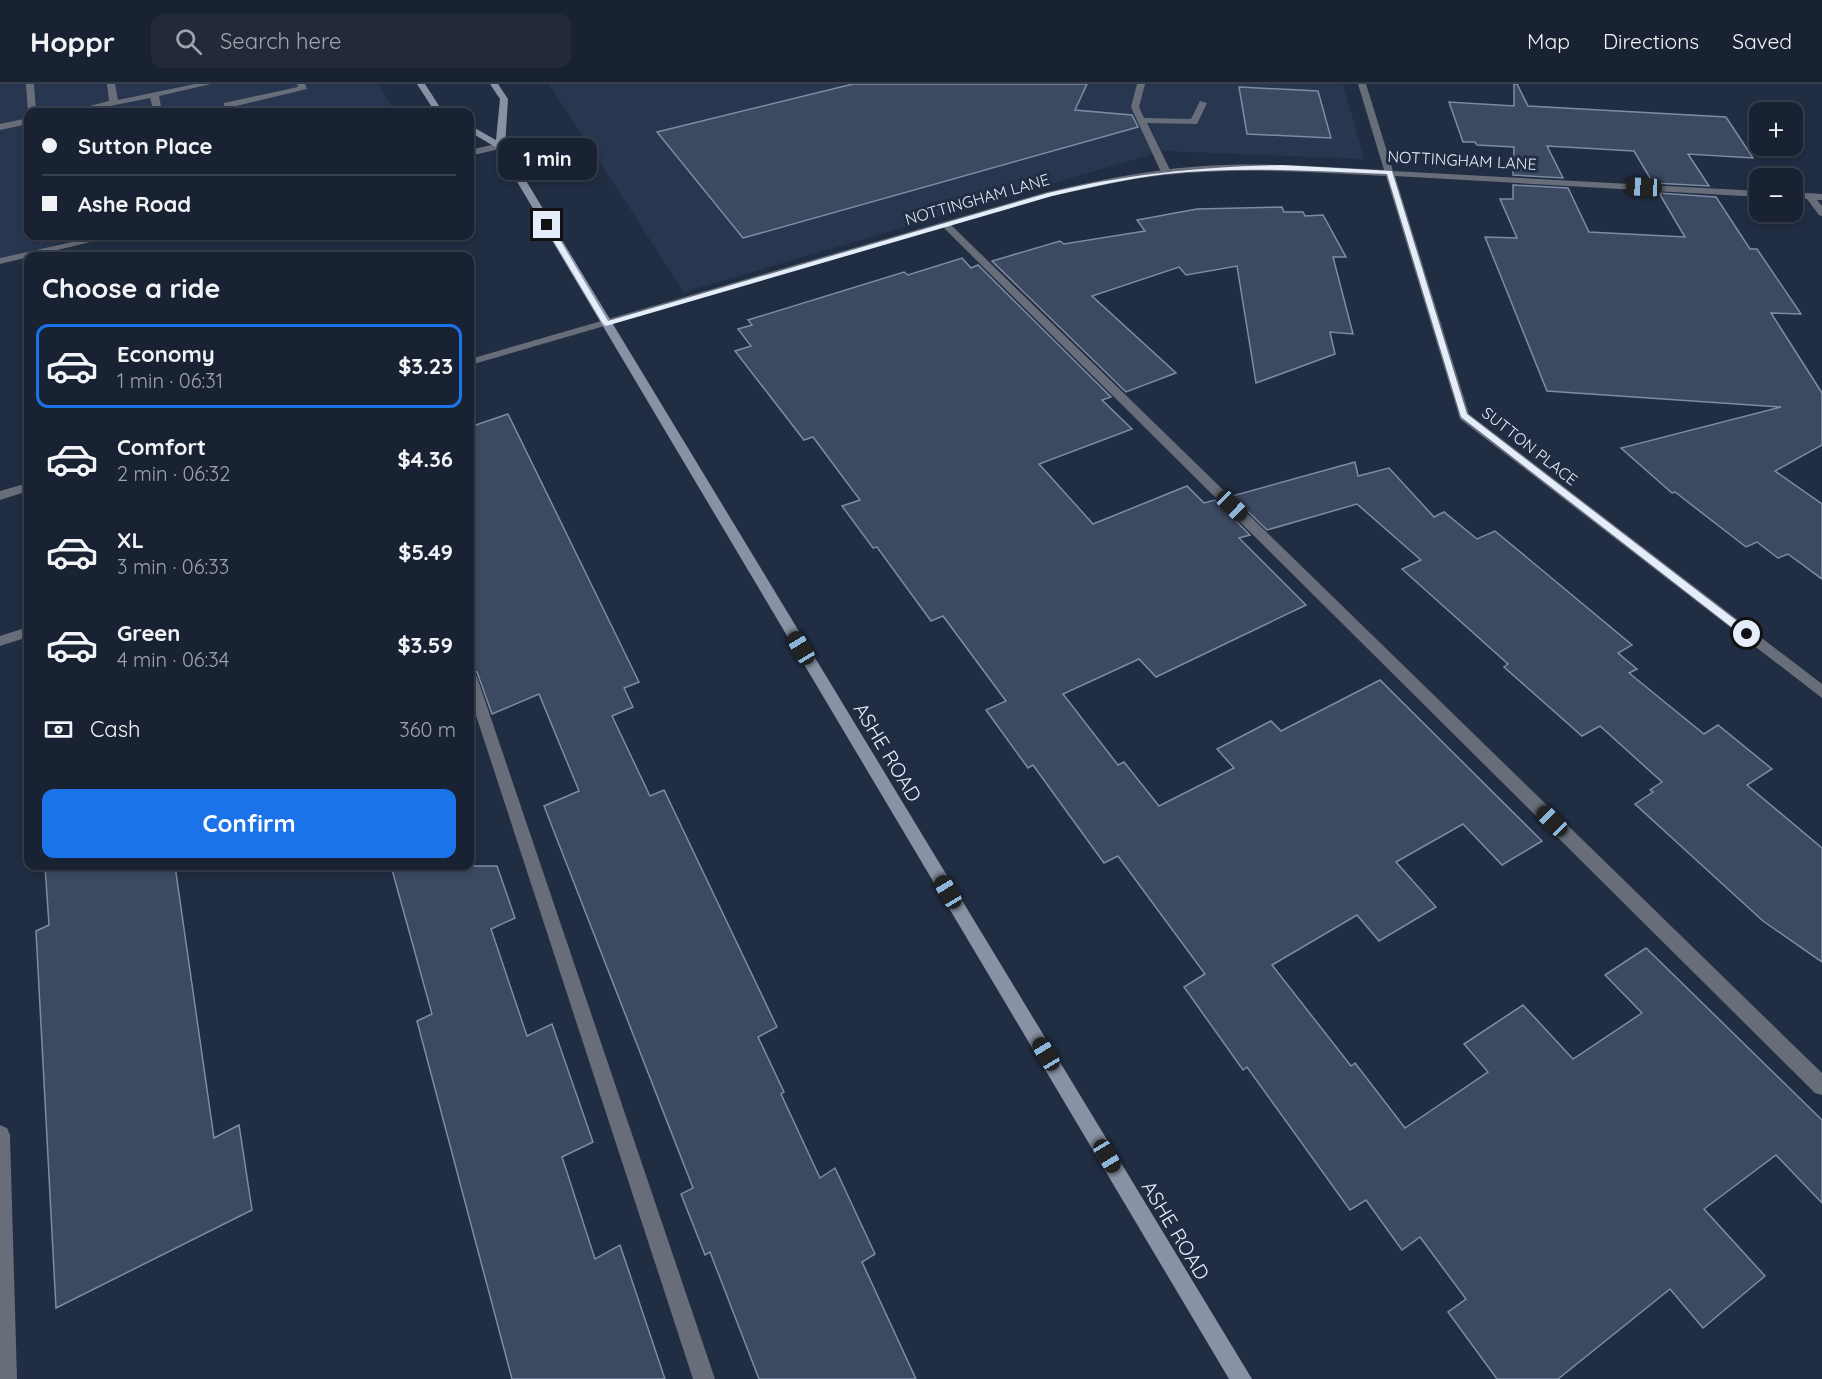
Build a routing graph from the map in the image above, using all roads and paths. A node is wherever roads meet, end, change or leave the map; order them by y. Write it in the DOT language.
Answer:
graph roads {
  1 [pos="30,84"];
  2 [pos="111,84"];
  3 [pos="207,84"];
  4 [pos="301,84"];
  5 [pos="421,84"];
  6 [pos="494,84"];
  7 [pos="1141,84"];
  8 [pos="1362,84"];
  9 [pos="154,95"];
  10 [pos="114,103"];
  11 [pos="1203,103"];
  12 [pos="32,108"];
  13 [pos="90,108"];
  14 [pos="157,108"];
  15 [pos="228,108"];
  16 [pos="436,108"];
  17 [pos="1141,120"];
  18 [pos="24,122"];
  19 [pos="0,127"];
  20 [pos="474,131"];
  21 [pos="500,146"];
  22 [pos="474,152"];
  23 [pos="1166,172"];
  24 [pos="1389,173"];
  25 [pos="1749,193"];
  26 [pos="1803,196"];
  27 [pos="1810,196"];
  28 [pos="1822,197"];
  29 [pos="1822,213"];
  30 [pos="946,225"];
  31 [pos="92,240"];
  32 [pos="40,252"];
  33 [pos="24,256"];
  34 [pos="0,261"];
  35 [pos="606,324"];
  36 [pos="474,361"];
  37 [pos="24,489"];
  38 [pos="0,495"];
  39 [pos="24,633"];
  40 [pos="0,641"];
  41 [pos="474,689"];
  42 [pos="1822,692"];
  43 [pos="1822,1086"];
  44 [pos="0,1135"];
  45 [pos="6,1379"];
  46 [pos="704,1379"];
  47 [pos="1241,1379"];
  1 -- 12 [label="street"];
  2 -- 10 [label="street"];
  3 -- 9 [label="street"];
  4 -- 15 [label="street"];
  5 -- 16 [label="street"];
  6 -- 21 [label="street"];
  7 -- 17 [label="street"];
  8 -- 24 [label="street, SUTTON PLACE"];
  9 -- 10 [label="street"];
  9 -- 14 [label="street"];
  10 -- 13 [label="street"];
  11 -- 17 [label="street"];
  17 -- 23 [label="street"];
  18 -- 19 [label="street"];
  20 -- 21 [label="street, ASHE ROAD"];
  21 -- 22 [label="street"];
  21 -- 35 [label="street, ASHE ROAD"];
  23 -- 24 [label="street, NOTTINGHAM LANE"];
  23 -- 30 [label="street, NOTTINGHAM LANE"];
  24 -- 25 [label="street, NOTTINGHAM LANE"];
  24 -- 42 [label="street, SUTTON PLACE"];
  26 -- 27 [label="street"];
  27 -- 28 [label="street"];
  27 -- 29 [label="street"];
  30 -- 35 [label="street, NOTTINGHAM LANE"];
  30 -- 43 [label="street"];
  31 -- 32 [label="street"];
  33 -- 34 [label="street"];
  35 -- 36 [label="street, NOTTINGHAM LANE"];
  35 -- 47 [label="street, ASHE ROAD"];
  37 -- 38 [label="street"];
  39 -- 40 [label="street"];
  41 -- 46 [label="street"];
  44 -- 45 [label="street"];
}
